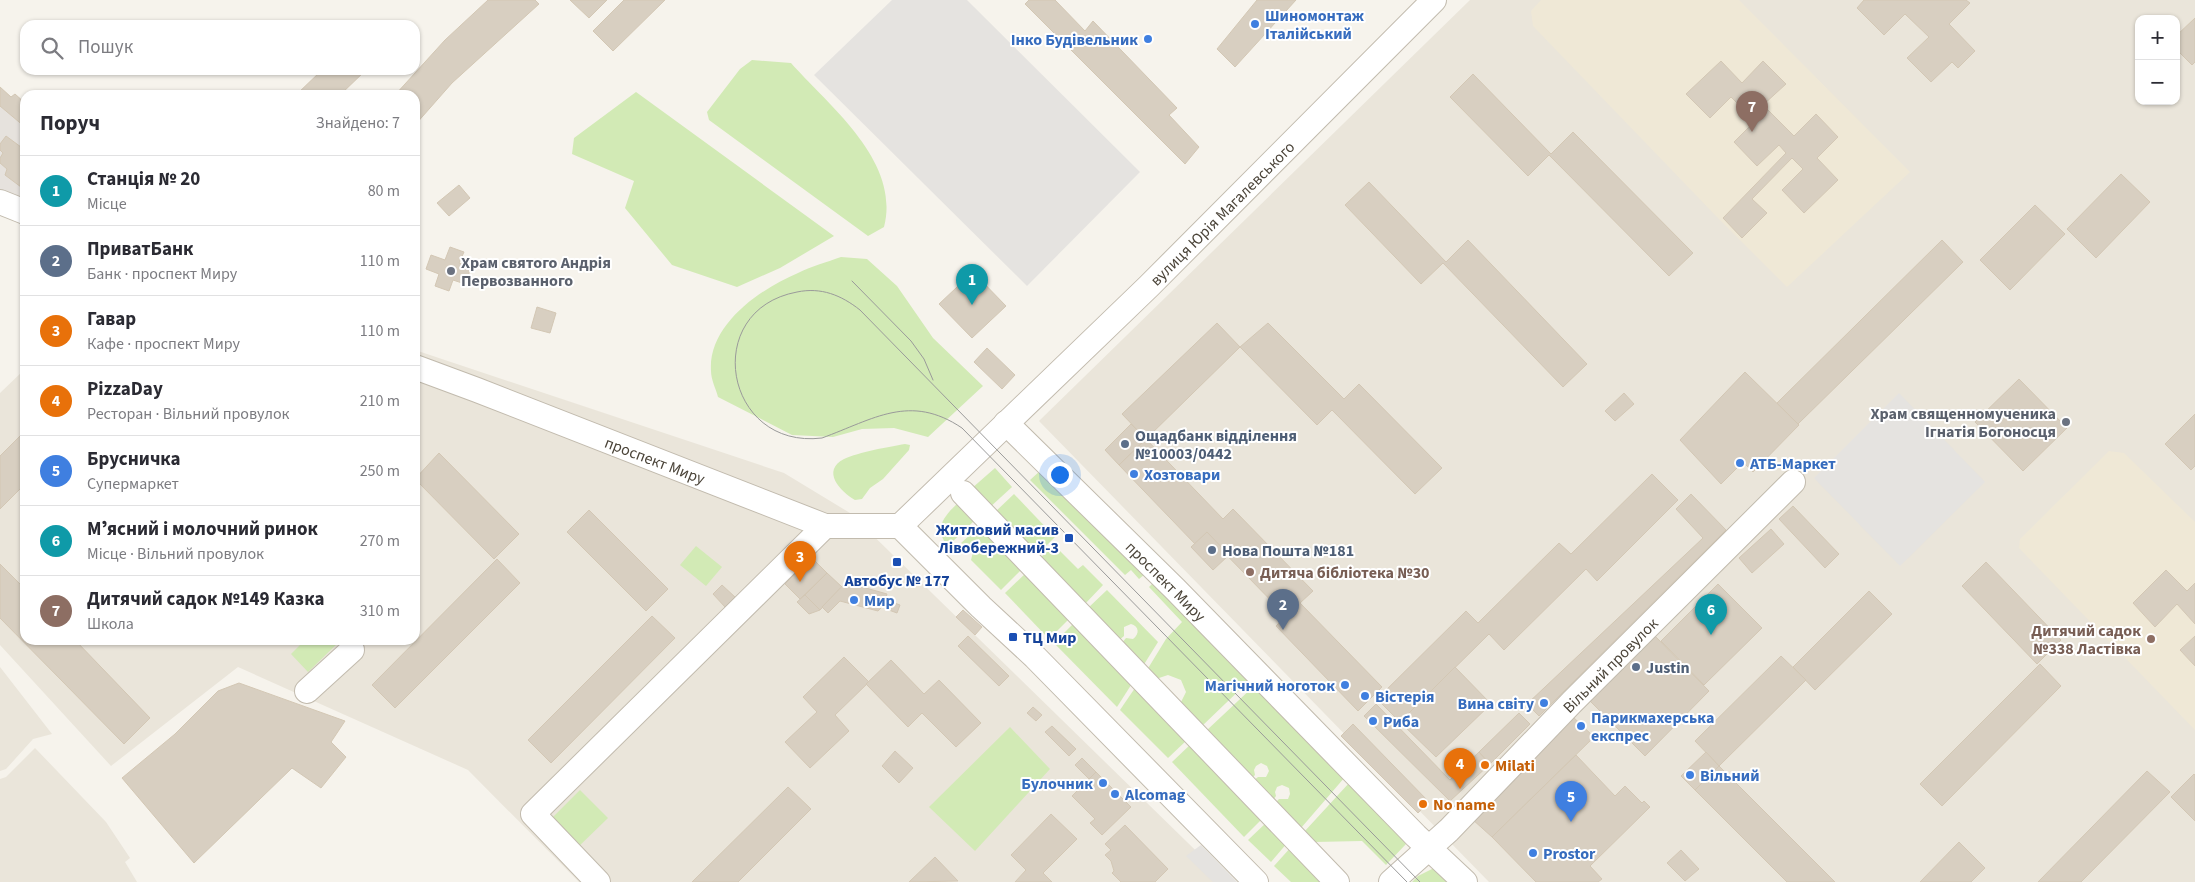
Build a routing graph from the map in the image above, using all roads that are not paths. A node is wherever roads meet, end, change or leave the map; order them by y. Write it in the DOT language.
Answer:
graph roads {
  1 [pos="1434,0"];
  2 [pos="0,202"];
  3 [pos="20,210"];
  4 [pos="420,369"];
  5 [pos="1006,423"];
  6 [pos="1793,482"];
  7 [pos="963,493"];
  8 [pos="825,526"];
  9 [pos="900,526"];
  10 [pos="352,650"];
  11 [pos="307,691"];
  12 [pos="1428,847"];
  13 [pos="598,882"];
  14 [pos="1256,882"];
  15 [pos="1337,882"];
  16 [pos="1391,882"];
  17 [pos="1465,882"];
  1 -- 5 [label="street, вулиця Юрія Магалевського"];
  2 -- 3 [label="street"];
  4 -- 8 [label="street, проспект Миру"];
  5 -- 9 [label="street"];
  5 -- 12 [label="street, проспект Миру"];
  6 -- 12 [label="street, Вільний провулок"];
  7 -- 15 [label="street"];
  8 -- 9 [label="street, проспект Миру"];
  8 -- 13 [label="street"];
  9 -- 14 [label="street"];
  10 -- 11 [label="street"];
  12 -- 16 [label="street"];
  12 -- 17 [label="street, проспект Миру"];
}
